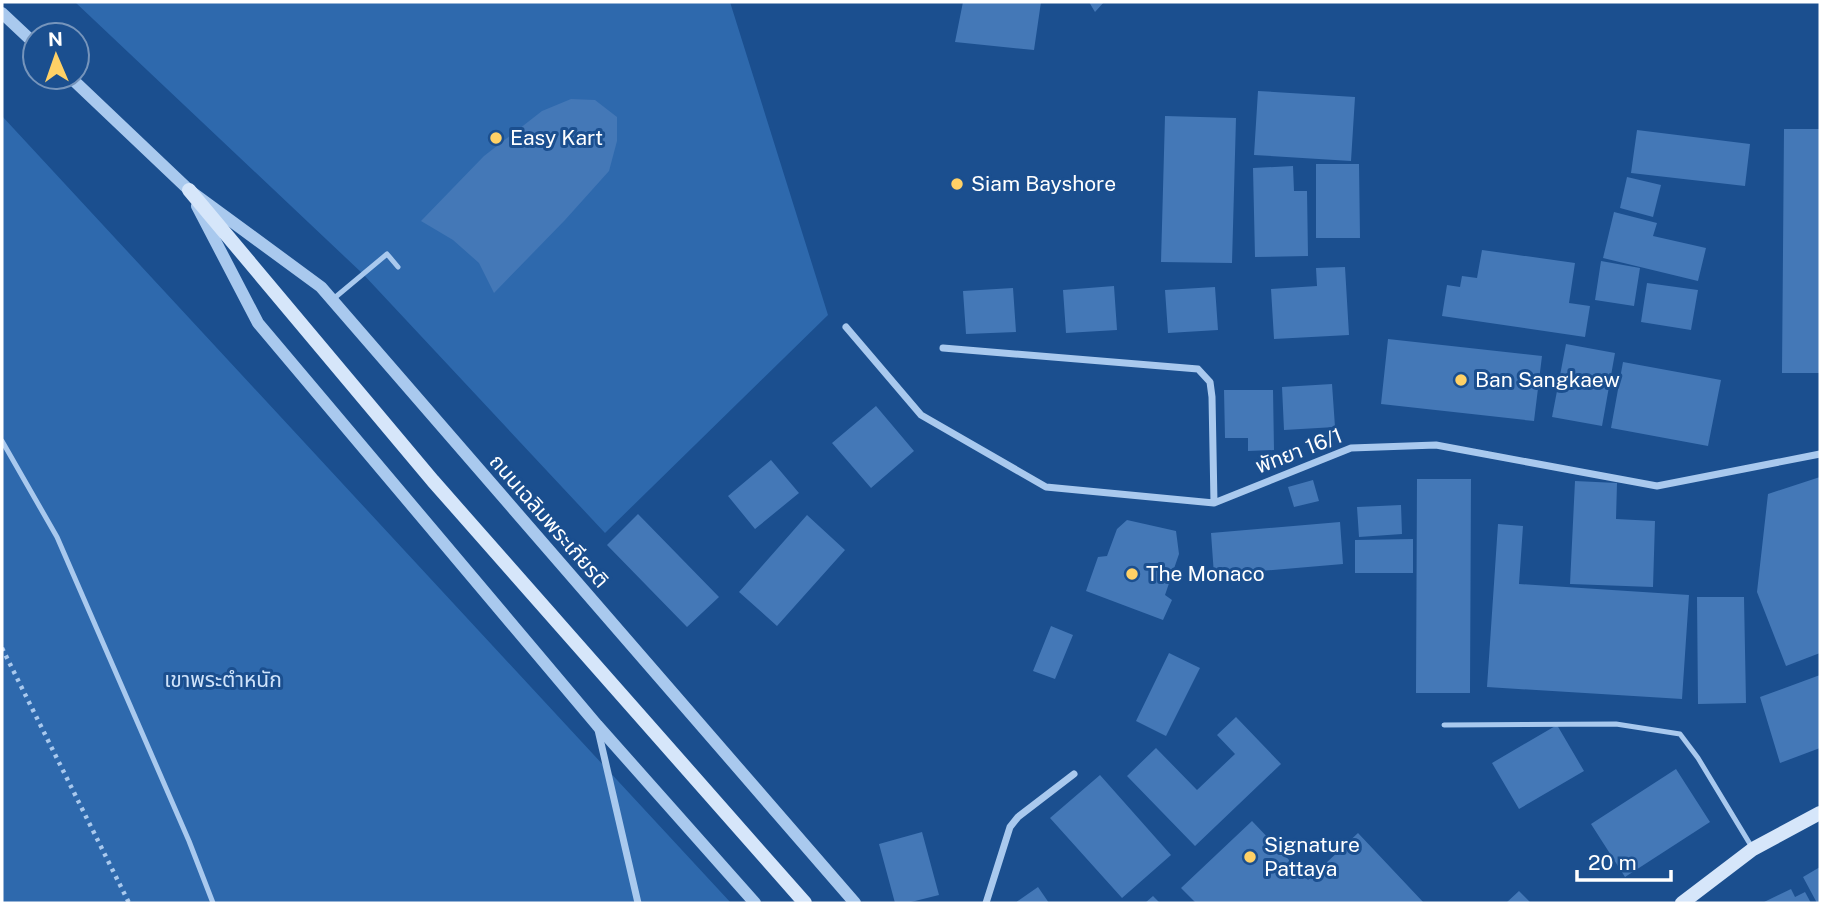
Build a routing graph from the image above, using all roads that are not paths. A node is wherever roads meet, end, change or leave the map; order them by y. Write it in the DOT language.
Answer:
graph roads {
  1 [pos="2,13"];
  2 [pos="21,31"];
  3 [pos="85,91"];
  4 [pos="189,190"];
  5 [pos="398,267"];
  6 [pos="332,300"];
  7 [pos="846,327"];
  8 [pos="943,348"];
  9 [pos="2,441"];
  10 [pos="1820,454"];
  11 [pos="1214,503"];
  12 [pos="597,725"];
  13 [pos="1444,725"];
  14 [pos="1074,774"];
  15 [pos="1820,813"];
  16 [pos="1753,849"];
  17 [pos="213,903"];
  18 [pos="638,903"];
  19 [pos="755,903"];
  20 [pos="805,903"];
  21 [pos="855,903"];
  22 [pos="985,903"];
  23 [pos="1682,903"];
  1 -- 2 [label="street"];
  3 -- 4 [label="street, ถนนเฉลิมพระเกียรติ"];
  4 -- 6 [label="street, ถนนเฉลิมพระเกียรติ"];
  4 -- 12 [label="street, ถนนเฉลิมพระเกียรติ"];
  4 -- 20 [label="main road"];
  5 -- 6 [label="lane"];
  6 -- 21 [label="street, ถนนเฉลิมพระเกียรติ"];
  7 -- 11 [label="street, พัทยา 16/1"];
  8 -- 11 [label="street"];
  9 -- 17 [label="lane"];
  10 -- 11 [label="street, พัทยา 16/1"];
  12 -- 18 [label="street"];
  12 -- 19 [label="street, ถนนเฉลิมพระเกียรติ"];
  13 -- 16 [label="lane"];
  14 -- 22 [label="street"];
  15 -- 16 [label="main road"];
  16 -- 23 [label="main road"];
}
